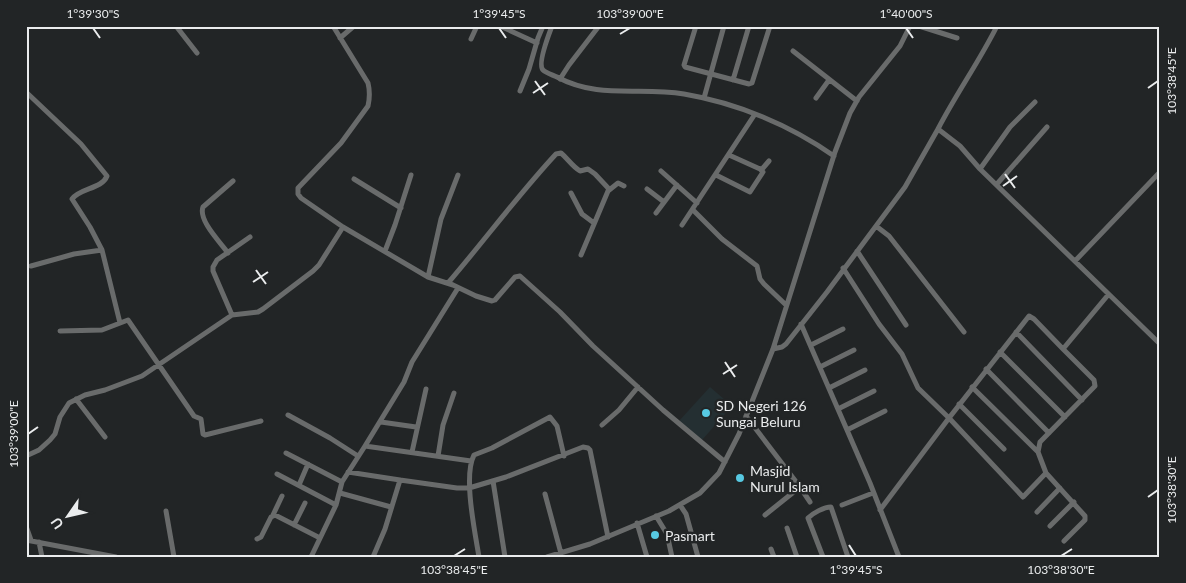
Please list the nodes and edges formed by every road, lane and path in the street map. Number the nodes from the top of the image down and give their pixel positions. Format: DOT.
graph roads {
  1 [pos="176,26"];
  2 [pos="333,26"];
  3 [pos="354,26"];
  4 [pos="477,26"];
  5 [pos="500,26"];
  6 [pos="543,26"];
  7 [pos="552,26"];
  8 [pos="599,26"];
  9 [pos="696,26"];
  10 [pos="724,26"];
  11 [pos="748,26"];
  12 [pos="770,26"];
  13 [pos="910,26"];
  14 [pos="920,26"];
  15 [pos="997,26"];
  16 [pos="340,38"];
  17 [pos="957,38"];
  18 [pos="471,39"];
  19 [pos="537,43"];
  20 [pos="793,51"];
  21 [pos="197,52"];
  22 [pos="710,75"];
  23 [pos="560,79"];
  24 [pos="733,80"];
  25 [pos="829,80"];
  26 [pos="520,91"];
  27 [pos="26,92"];
  28 [pos="704,98"];
  29 [pos="816,98"];
  30 [pos="857,101"];
  31 [pos="1035,102"];
  32 [pos="755,114"];
  33 [pos="1047,127"];
  34 [pos="938,129"];
  35 [pos="835,152"];
  36 [pos="729,155"];
  37 [pos="769,161"];
  38 [pos="760,169"];
  39 [pos="980,169"];
  40 [pos="661,171"];
  41 [pos="1160,172"];
  42 [pos="716,174"];
  43 [pos="411,175"];
  44 [pos="458,175"];
  45 [pos="354,179"];
  46 [pos="233,181"];
  47 [pos="997,184"];
  48 [pos="677,185"];
  49 [pos="624,186"];
  50 [pos="609,189"];
  51 [pos="647,189"];
  52 [pos="572,193"];
  53 [pos="664,202"];
  54 [pos="698,203"];
  55 [pos="400,208"];
  56 [pos="693,210"];
  57 [pos="656,213"];
  58 [pos="594,223"];
  59 [pos="682,225"];
  60 [pos="876,226"];
  61 [pos="343,227"];
  62 [pos="250,237"];
  63 [pos="102,250"];
  64 [pos="385,251"];
  65 [pos="857,251"];
  66 [pos="228,253"];
  67 [pos="581,255"];
  68 [pos="1075,261"];
  69 [pos="31,266"];
  70 [pos="843,268"];
  71 [pos="428,277"];
  72 [pos="448,284"];
  73 [pos="458,288"];
  74 [pos="1108,295"];
  75 [pos="786,305"];
  76 [pos="232,315"];
  77 [pos="120,323"];
  78 [pos="802,324"];
  79 [pos="906,325"];
  80 [pos="843,329"];
  81 [pos="60,331"];
  82 [pos="964,332"];
  83 [pos="1016,332"];
  84 [pos="1160,344"];
  85 [pos="811,346"];
  86 [pos="773,349"];
  87 [pos="1064,349"];
  88 [pos="854,350"];
  89 [pos="1000,352"];
  90 [pos="158,364"];
  91 [pos="820,367"];
  92 [pos="986,369"];
  93 [pos="865,370"];
  94 [pos="638,387"];
  95 [pos="972,387"];
  96 [pos="829,388"];
  97 [pos="426,390"];
  98 [pos="874,391"];
  99 [pos="454,392"];
  100 [pos="76,399"];
  101 [pos="1082,400"];
  102 [pos="959,404"];
  103 [pos="838,409"];
  104 [pos="885,411"];
  105 [pos="288,415"];
  106 [pos="746,416"];
  107 [pos="1065,417"];
  108 [pos="949,418"];
  109 [pos="260,420"];
  110 [pos="381,422"];
  111 [pos="602,425"];
  112 [pos="416,427"];
  113 [pos="847,430"];
  114 [pos="1049,433"];
  115 [pos="105,437"];
  116 [pos="365,446"];
  117 [pos="1004,449"];
  118 [pos="412,452"];
  119 [pos="1038,452"];
  120 [pos="286,453"];
  121 [pos="26,456"];
  122 [pos="358,456"];
  123 [pos="438,456"];
  124 [pos="564,456"];
  125 [pos="471,461"];
  126 [pos="725,462"];
  127 [pos="308,464"];
  128 [pos="348,472"];
  129 [pos="1046,473"];
  130 [pos="277,474"];
  131 [pos="400,480"];
  132 [pos="493,481"];
  133 [pos="342,482"];
  134 [pos="299,486"];
  135 [pos="800,487"];
  136 [pos="470,488"];
  137 [pos="1060,488"];
  138 [pos="873,492"];
  139 [pos="340,493"];
  140 [pos="545,494"];
  141 [pos="282,496"];
  142 [pos="810,502"];
  143 [pos="1074,502"];
  144 [pos="305,503"];
  145 [pos="336,505"];
  146 [pos="680,505"];
  147 [pos="842,505"];
  148 [pos="391,507"];
  149 [pos="880,510"];
  150 [pos="166,511"];
  151 [pos="1037,512"];
  152 [pos="273,515"];
  153 [pos="765,515"];
  154 [pos="656,516"];
  155 [pos="637,523"];
  156 [pos="294,525"];
  157 [pos="26,526"];
  158 [pos="1050,526"];
  159 [pos="787,528"];
  160 [pos="608,537"];
  161 [pos="320,538"];
  162 [pos="257,539"];
  163 [pos="29,540"];
  164 [pos="1064,541"];
  165 [pos="39,542"];
  166 [pos="771,549"];
  167 [pos="561,555"];
  168 [pos="42,557"];
  169 [pos="116,557"];
  170 [pos="174,557"];
  171 [pos="310,557"];
  172 [pos="373,557"];
  173 [pos="479,557"];
  174 [pos="505,557"];
  175 [pos="546,557"];
  176 [pos="647,557"];
  177 [pos="672,557"];
  178 [pos="698,557"];
  179 [pos="774,557"];
  180 [pos="798,557"];
  181 [pos="822,557"];
  182 [pos="848,557"];
  183 [pos="899,557"];
  1 -- 21 [label="street"];
  2 -- 16 [label="street"];
  3 -- 16 [label="street"];
  4 -- 18 [label="street"];
  5 -- 19 [label="street"];
  6 -- 19 [label="street"];
  7 -- 23 [label="street"];
  8 -- 23 [label="street"];
  9 -- 22 [label="street"];
  10 -- 22 [label="street"];
  11 -- 24 [label="street"];
  12 -- 24 [label="street"];
  13 -- 30 [label="street"];
  14 -- 17 [label="street"];
  15 -- 34 [label="street"];
  16 -- 61 [label="street"];
  19 -- 26 [label="street"];
  20 -- 25 [label="street"];
  22 -- 24 [label="street"];
  22 -- 28 [label="street"];
  23 -- 28 [label="street"];
  25 -- 29 [label="street"];
  25 -- 30 [label="street"];
  27 -- 63 [label="street"];
  28 -- 32 [label="street"];
  30 -- 35 [label="street"];
  31 -- 39 [label="street"];
  32 -- 35 [label="street"];
  32 -- 36 [label="street"];
  33 -- 47 [label="street"];
  34 -- 39 [label="street"];
  34 -- 60 [label="street"];
  35 -- 75 [label="street"];
  36 -- 38 [label="street"];
  36 -- 42 [label="street"];
  37 -- 38 [label="street"];
  38 -- 42 [label="street"];
  39 -- 47 [label="street"];
  40 -- 48 [label="street"];
  41 -- 68 [label="street"];
  42 -- 54 [label="street"];
  43 -- 55 [label="street"];
  44 -- 71 [label="street"];
  45 -- 55 [label="street"];
  46 -- 66 [label="street"];
  47 -- 68 [label="street"];
  48 -- 53 [label="street"];
  48 -- 54 [label="street"];
  49 -- 50 [label="street"];
  50 -- 58 [label="street"];
  50 -- 72 [label="street"];
  51 -- 53 [label="street"];
  52 -- 58 [label="street"];
  53 -- 57 [label="street"];
  54 -- 56 [label="street"];
  55 -- 64 [label="street"];
  56 -- 59 [label="street"];
  56 -- 75 [label="street"];
  58 -- 67 [label="street"];
  60 -- 65 [label="street"];
  60 -- 82 [label="street"];
  61 -- 64 [label="street"];
  61 -- 76 [label="street"];
  62 -- 66 [label="street"];
  63 -- 69 [label="street"];
  63 -- 77 [label="street"];
  64 -- 71 [label="street"];
  65 -- 70 [label="street"];
  65 -- 79 [label="street"];
  66 -- 76 [label="street"];
  68 -- 74 [label="street"];
  70 -- 78 [label="street"];
  70 -- 108 [label="street"];
  71 -- 72 [label="street"];
  72 -- 73 [label="street"];
  73 -- 94 [label="street"];
  73 -- 110 [label="street"];
  74 -- 84 [label="street"];
  74 -- 87 [label="street"];
  75 -- 86 [label="street"];
  76 -- 90 [label="street"];
  77 -- 81 [label="street"];
  77 -- 90 [label="street"];
  78 -- 85 [label="street"];
  78 -- 86 [label="street"];
  80 -- 85 [label="street"];
  83 -- 87 [label="street"];
  83 -- 89 [label="street"];
  83 -- 101 [label="street"];
  85 -- 91 [label="street"];
  86 -- 106 [label="street"];
  87 -- 101 [label="street"];
  88 -- 91 [label="street"];
  89 -- 92 [label="street"];
  89 -- 107 [label="street"];
  90 -- 100 [label="street"];
  90 -- 109 [label="street"];
  91 -- 96 [label="street"];
  92 -- 95 [label="street"];
  92 -- 114 [label="street"];
  93 -- 96 [label="street"];
  94 -- 111 [label="street"];
  94 -- 126 [label="street"];
  95 -- 102 [label="street"];
  95 -- 119 [label="street"];
  96 -- 103 [label="street"];
  97 -- 112 [label="street"];
  98 -- 103 [label="street"];
  99 -- 123 [label="street"];
  100 -- 115 [label="street"];
  100 -- 121 [label="street"];
  101 -- 107 [label="street"];
  102 -- 108 [label="street"];
  102 -- 117 [label="street"];
  103 -- 113 [label="street"];
  104 -- 113 [label="street"];
  105 -- 122 [label="street"];
  106 -- 126 [label="street"];
  106 -- 135 [label="street"];
  107 -- 114 [label="street"];
  108 -- 129 [label="street"];
  108 -- 149 [label="street"];
  110 -- 112 [label="street"];
  110 -- 116 [label="street"];
  112 -- 118 [label="street"];
  113 -- 138 [label="street"];
  114 -- 119 [label="street"];
  116 -- 118 [label="street"];
  116 -- 122 [label="street"];
  118 -- 123 [label="street"];
  119 -- 129 [label="street"];
  120 -- 127 [label="street"];
  122 -- 128 [label="street"];
  123 -- 125 [label="street"];
  124 -- 125 [label="street"];
  124 -- 132 [label="street"];
  124 -- 160 [label="street"];
  125 -- 136 [label="street"];
  126 -- 146 [label="street"];
  127 -- 133 [label="street"];
  127 -- 134 [label="street"];
  128 -- 131 [label="street"];
  128 -- 133 [label="street"];
  129 -- 137 [label="street"];
  130 -- 134 [label="street"];
  131 -- 136 [label="street"];
  131 -- 148 [label="street"];
  132 -- 136 [label="street"];
  132 -- 174 [label="street"];
  133 -- 139 [label="street"];
  134 -- 145 [label="street"];
  135 -- 142 [label="street"];
  135 -- 153 [label="street"];
  136 -- 173 [label="street"];
  137 -- 143 [label="street"];
  137 -- 151 [label="street"];
  138 -- 147 [label="street"];
  138 -- 149 [label="street"];
  139 -- 145 [label="street"];
  139 -- 148 [label="street"];
  140 -- 167 [label="street"];
  141 -- 152 [label="street"];
  143 -- 158 [label="street"];
  143 -- 164 [label="street"];
  144 -- 156 [label="street"];
  145 -- 161 [label="street"];
  146 -- 154 [label="street"];
  146 -- 178 [label="street"];
  148 -- 172 [label="street"];
  149 -- 183 [label="street"];
  150 -- 170 [label="street"];
  152 -- 156 [label="street"];
  152 -- 162 [label="street"];
  154 -- 155 [label="street"];
  154 -- 177 [label="street"];
  155 -- 160 [label="street"];
  155 -- 176 [label="street"];
  156 -- 161 [label="street"];
  157 -- 163 [label="street"];
  159 -- 180 [label="street"];
  160 -- 167 [label="street"];
  161 -- 171 [label="street"];
  163 -- 165 [label="street"];
  165 -- 168 [label="street"];
  165 -- 169 [label="street"];
  166 -- 179 [label="street"];
  167 -- 175 [label="street"];
  181 -- 182 [label="street"];
}
